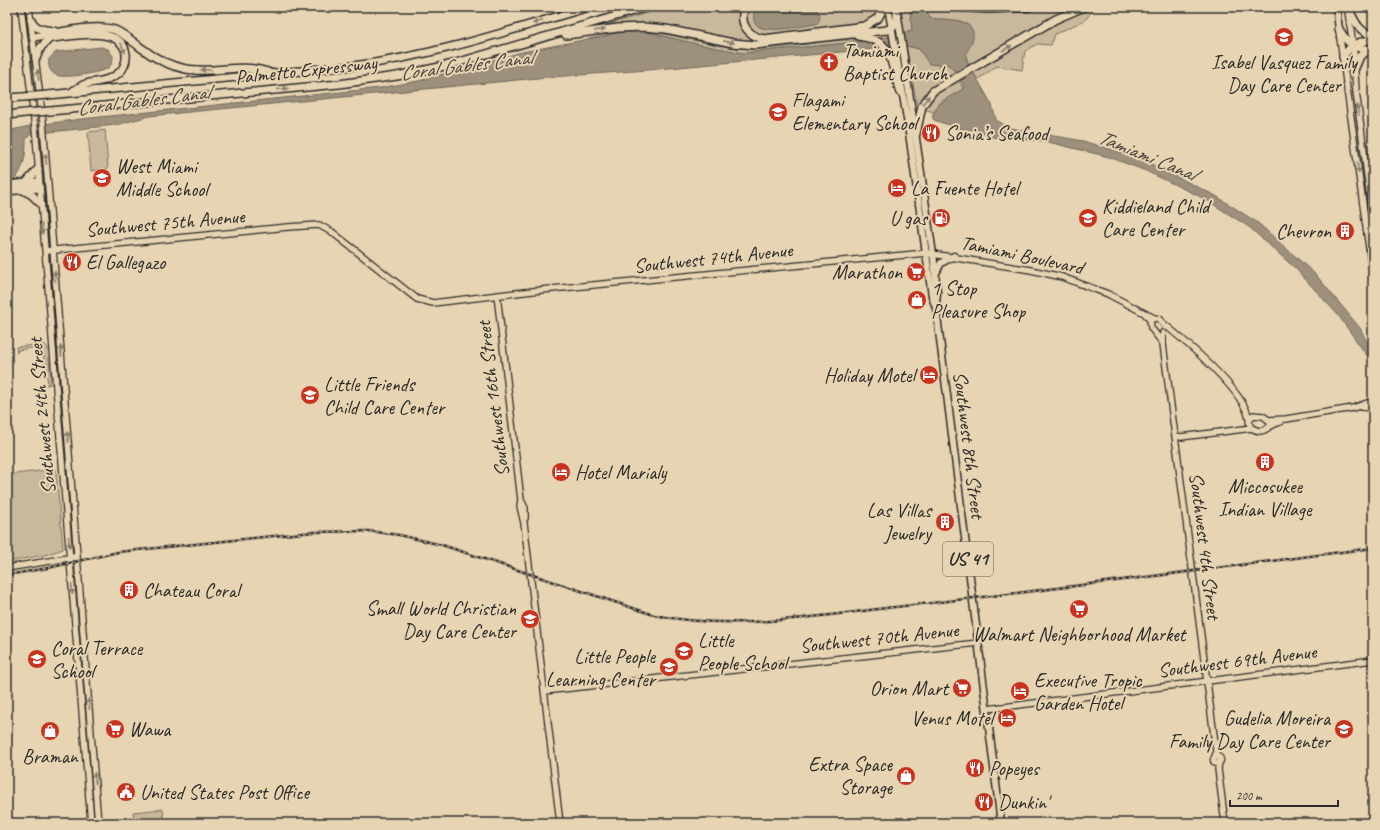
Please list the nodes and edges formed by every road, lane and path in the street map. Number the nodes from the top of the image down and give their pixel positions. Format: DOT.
graph roads {
  1 [pos="21,7"];
  2 [pos="30,7"];
  3 [pos="589,7"];
  4 [pos="648,7"];
  5 [pos="745,7"];
  6 [pos="884,7"];
  7 [pos="888,7"];
  8 [pos="896,7"];
  9 [pos="953,7"];
  10 [pos="1029,7"];
  11 [pos="1084,7"];
  12 [pos="1336,7"];
  13 [pos="1348,7"];
  14 [pos="898,17"];
  15 [pos="31,20"];
  16 [pos="1339,29"];
  17 [pos="892,31"];
  18 [pos="58,32"];
  19 [pos="846,35"];
  20 [pos="1373,35"];
  21 [pos="33,39"];
  22 [pos="49,39"];
  23 [pos="25,40"];
  24 [pos="534,40"];
  25 [pos="1373,40"];
  26 [pos="1353,46"];
  27 [pos="1372,49"];
  28 [pos="1343,57"];
  29 [pos="36,58"];
  30 [pos="1355,68"];
  31 [pos="272,74"];
  32 [pos="1345,74"];
  33 [pos="895,76"];
  34 [pos="1355,84"];
  35 [pos="69,92"];
  36 [pos="7,98"];
  37 [pos="911,101"];
  38 [pos="7,116"];
  39 [pos="907,119"];
  40 [pos="1353,129"];
  41 [pos="916,134"];
  42 [pos="1362,135"];
  43 [pos="913,164"];
  44 [pos="38,169"];
  45 [pos="921,171"];
  46 [pos="48,184"];
  47 [pos="7,185"];
  48 [pos="39,185"];
  49 [pos="24,187"];
  50 [pos="7,191"];
  51 [pos="40,203"];
  52 [pos="1373,219"];
  53 [pos="54,250"];
  54 [pos="44,251"];
  55 [pos="929,253"];
  56 [pos="954,256"];
  57 [pos="935,274"];
  58 [pos="1373,277"];
  59 [pos="496,295"];
  60 [pos="936,308"];
  61 [pos="1152,320"];
  62 [pos="1164,324"];
  63 [pos="1161,333"];
  64 [pos="1174,333"];
  65 [pos="1373,402"];
  66 [pos="1243,403"];
  67 [pos="1361,407"];
  68 [pos="1373,408"];
  69 [pos="1258,415"];
  70 [pos="1286,419"];
  71 [pos="1249,420"];
  72 [pos="1269,420"];
  73 [pos="1270,426"];
  74 [pos="1252,428"];
  75 [pos="1238,429"];
  76 [pos="1175,436"];
  77 [pos="75,520"];
  78 [pos="68,521"];
  79 [pos="78,556"];
  80 [pos="70,557"];
  81 [pos="7,568"];
  82 [pos="978,643"];
  83 [pos="1373,660"];
  84 [pos="1207,681"];
  85 [pos="544,691"];
  86 [pos="987,709"];
  87 [pos="91,823"];
  88 [pos="98,823"];
  89 [pos="560,823"];
  90 [pos="1001,823"];
  91 [pos="1225,823"];
  1 -- 23 [label="street, Southwest 24th Street"];
  2 -- 15 [label="street, Southwest 24th Street"];
  3 -- 31 [label="highway, Palmetto Expressway, one-way"];
  4 -- 24 [label="highway, Palmetto Expressway"];
  5 -- 6 [label="highway"];
  7 -- 17 [label="main road, Southwest 8th Street / US 41"];
  8 -- 14 [label="highway, Southwest 8th Street / US 41"];
  9 -- 10 [label="highway"];
  41 -- 11 [label="highway, one-way"];
  12 -- 16 [label="main road"];
  13 -- 20 [label="highway"];
  13 -- 26 [label="street"];
  14 -- 17 [label="highway"];
  14 -- 37 [label="main road, Southwest 8th Street / US 41"];
  15 -- 18 [label="highway"];
  15 -- 21 [label="street, Southwest 24th Street"];
  16 -- 26 [label="highway"];
  16 -- 28 [label="street"];
  17 -- 19 [label="highway"];
  17 -- 39 [label="main road, Southwest 8th Street / US 41"];
  18 -- 21 [label="highway"];
  31 -- 18 [label="highway, one-way"];
  24 -- 19 [label="highway, one-way"];
  19 -- 33 [label="highway"];
  21 -- 22 [label="highway"];
  21 -- 23 [label="street"];
  21 -- 29 [label="street, Southwest 24th Street"];
  22 -- 29 [label="highway"];
  22 -- 35 [label="highway, one-way"];
  23 -- 44 [label="street, Southwest 24th Street"];
  38 -- 24 [label="highway, Palmetto Expressway, one-way, bridge"];
  25 -- 26 [label="highway"];
  26 -- 27 [label="highway"];
  26 -- 28 [label="highway"];
  26 -- 30 [label="street"];
  27 -- 30 [label="highway"];
  28 -- 32 [label="street"];
  46 -- 29 [label="street, Southwest 24th Street, one-way"];
  30 -- 34 [label="street"];
  31 -- 35 [label="highway, Palmetto Expressway"];
  32 -- 34 [label="street"];
  32 -- 40 [label="street"];
  33 -- 39 [label="main road"];
  42 -- 34 [label="street, one-way"];
  35 -- 36 [label="highway, Palmetto Expressway, bridge"];
  37 -- 39 [label="main road"];
  37 -- 41 [label="main road, Southwest 8th Street / US 41"];
  39 -- 43 [label="main road, Southwest 8th Street / US 41"];
  40 -- 42 [label="street"];
  40 -- 58 [label="street, one-way"];
  41 -- 45 [label="main road, Southwest 8th Street / US 41"];
  42 -- 52 [label="street"];
  43 -- 45 [label="main road"];
  43 -- 55 [label="main road, Southwest 8th Street / US 41"];
  44 -- 48 [label="street, Southwest 24th Street"];
  44 -- 49 [label="highway"];
  45 -- 55 [label="main road, Southwest 8th Street / US 41"];
  46 -- 48 [label="street"];
  46 -- 53 [label="street, Southwest 24th Street"];
  47 -- 49 [label="highway"];
  48 -- 49 [label="highway"];
  48 -- 51 [label="street, Southwest 24th Street"];
  49 -- 50 [label="highway"];
  49 -- 51 [label="highway"];
  51 -- 54 [label="street, Southwest 24th Street, one-way"];
  53 -- 54 [label="street, Southwest 75th Avenue"];
  53 -- 59 [label="street, Southwest 75th Avenue"];
  77 -- 53 [label="street, Southwest 24th Street, one-way"];
  54 -- 78 [label="street, Southwest 24th Street"];
  55 -- 56 [label="street, Tamiami Boulevard"];
  55 -- 57 [label="main road, Southwest 8th Street / US 41"];
  55 -- 59 [label="street, Southwest 74th Avenue"];
  55 -- 60 [label="main road, Southwest 8th Street / US 41"];
  56 -- 57 [label="main road"];
  56 -- 61 [label="street, Tamiami Boulevard"];
  57 -- 60 [label="main road, Southwest 8th Street / US 41"];
  59 -- 85 [label="street, Southwest 16th Street"];
  60 -- 82 [label="main road, Southwest 8th Street / US 41"];
  61 -- 62 [label="street"];
  61 -- 63 [label="street, Tamiami Boulevard"];
  62 -- 63 [label="street"];
  62 -- 64 [label="street"];
  63 -- 64 [label="street"];
  63 -- 76 [label="street, Southwest 4th Street"];
  64 -- 66 [label="street"];
  65 -- 67 [label="street"];
  66 -- 69 [label="street"];
  66 -- 71 [label="street"];
  67 -- 68 [label="street"];
  67 -- 70 [label="street"];
  69 -- 71 [label="street"];
  69 -- 72 [label="street"];
  70 -- 72 [label="street"];
  70 -- 73 [label="street"];
  71 -- 74 [label="street"];
  71 -- 75 [label="street"];
  72 -- 73 [label="street"];
  73 -- 74 [label="street"];
  74 -- 75 [label="street"];
  75 -- 76 [label="street"];
  76 -- 84 [label="street, Southwest 4th Street"];
  77 -- 78 [label="street"];
  77 -- 79 [label="street, Southwest 24th Street"];
  78 -- 80 [label="street, Southwest 24th Street, one-way"];
  79 -- 80 [label="street"];
  88 -- 79 [label="street, Southwest 24th Street, one-way"];
  80 -- 81 [label="street"];
  80 -- 87 [label="street, Southwest 24th Street, one-way"];
  82 -- 85 [label="street, Southwest 70th Avenue"];
  82 -- 86 [label="main road, Southwest 8th Street / US 41"];
  83 -- 84 [label="street, Southwest 69th Avenue"];
  84 -- 86 [label="street, Southwest 69th Avenue"];
  84 -- 91 [label="street, Southwest 4th Street"];
  85 -- 89 [label="street, Southwest 16th Street"];
  86 -- 90 [label="main road, Southwest 8th Street / US 41"];
}
